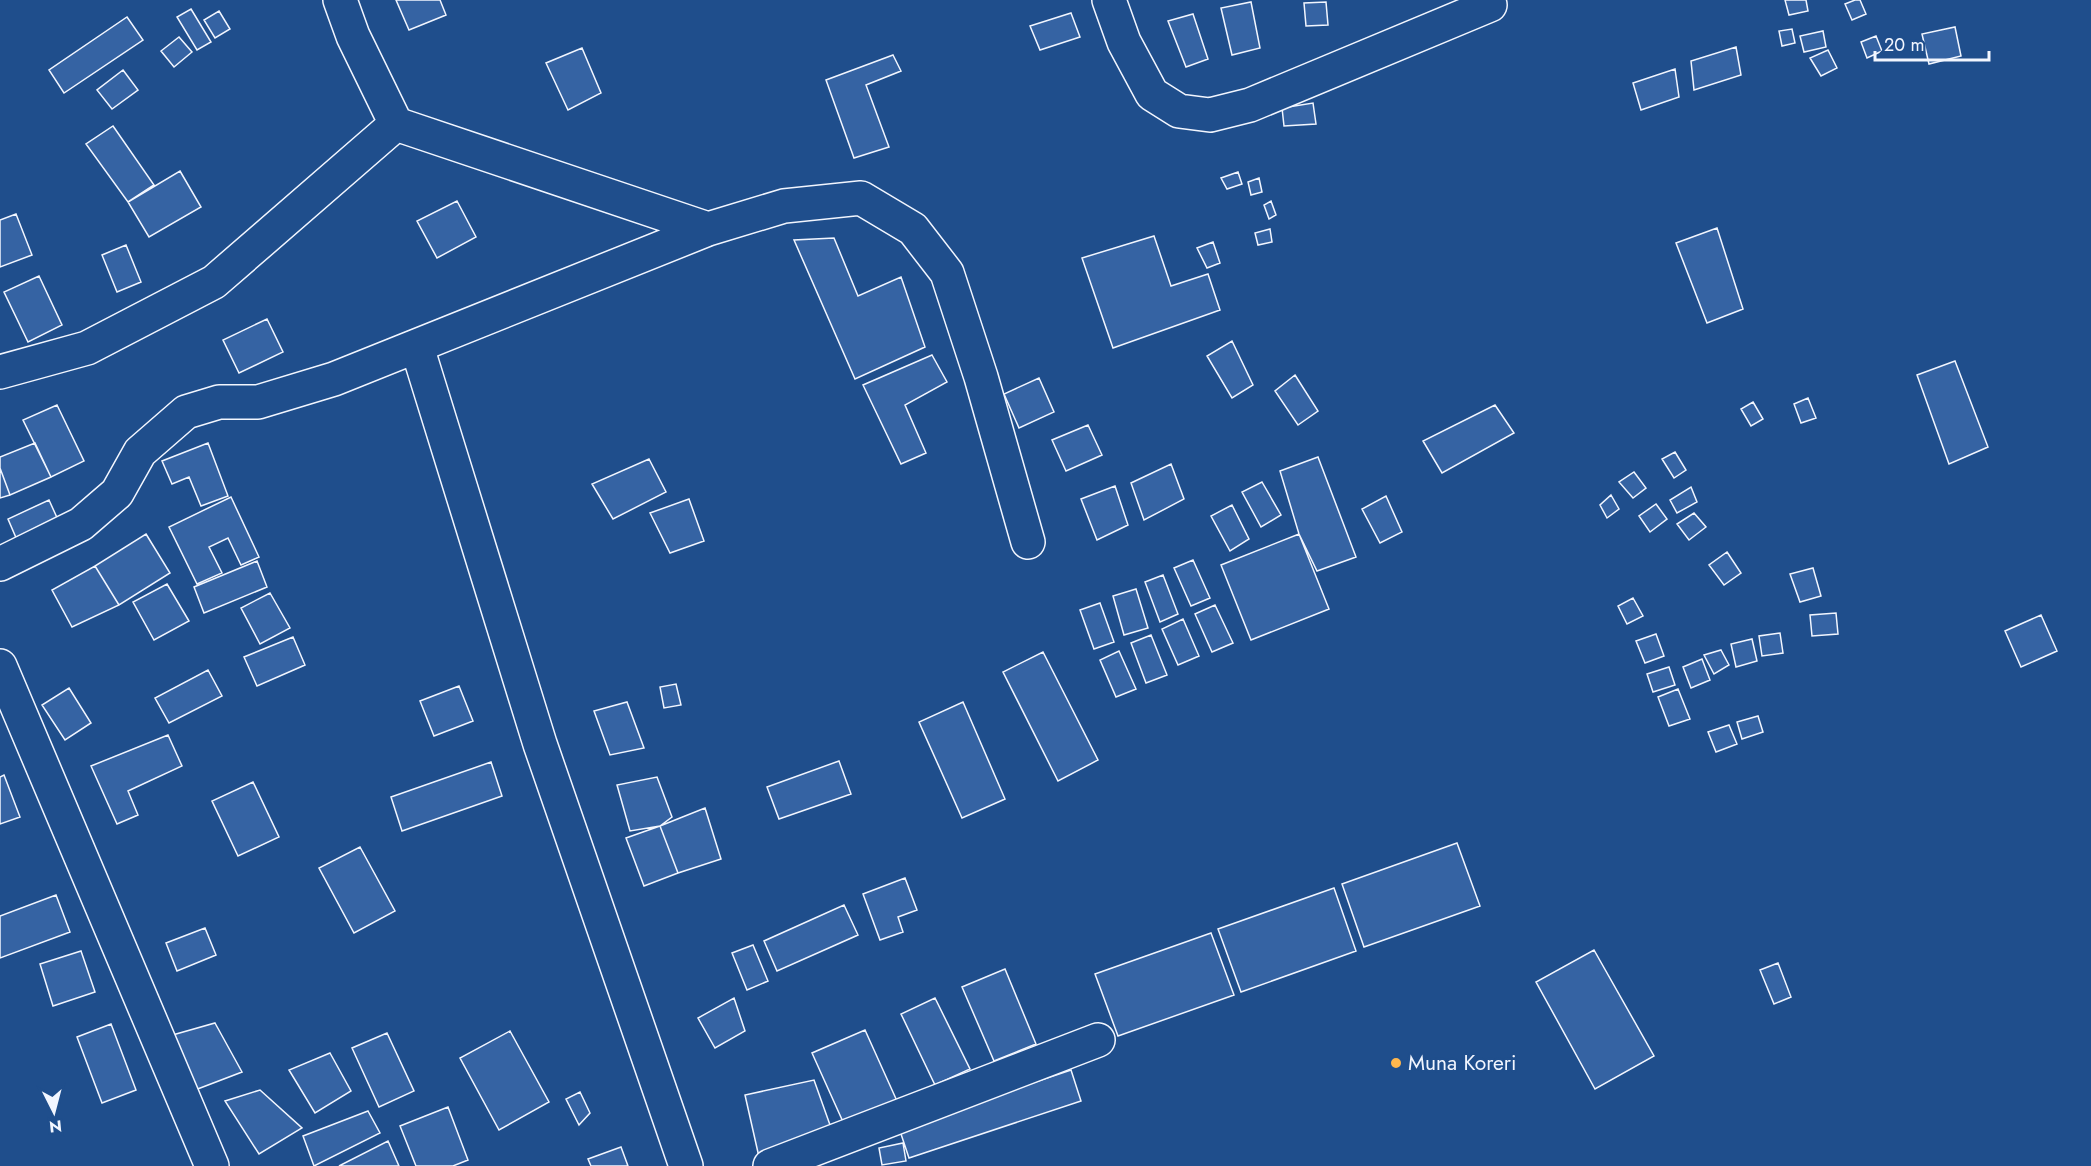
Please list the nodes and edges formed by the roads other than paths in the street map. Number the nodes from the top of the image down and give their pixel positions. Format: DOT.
graph roads {
  1 [pos="340,0"];
  2 [pos="1109,0"];
  3 [pos="1490,5"];
  4 [pos="396,124"];
  5 [pos="708,229"];
  6 [pos="417,347"];
  7 [pos="0,372"];
  8 [pos="1028,542"];
  9 [pos="0,564"];
  10 [pos="0,666"];
  11 [pos="1098,1040"];
  12 [pos="212,1166"];
  13 [pos="686,1166"];
  14 [pos="770,1166"];
  1 -- 4 [label="street"];
  2 -- 3 [label="street"];
  4 -- 5 [label="street"];
  4 -- 7 [label="street"];
  5 -- 6 [label="street"];
  5 -- 8 [label="street"];
  6 -- 9 [label="street"];
  6 -- 13 [label="street"];
  10 -- 12 [label="street"];
  11 -- 14 [label="street"];
}
